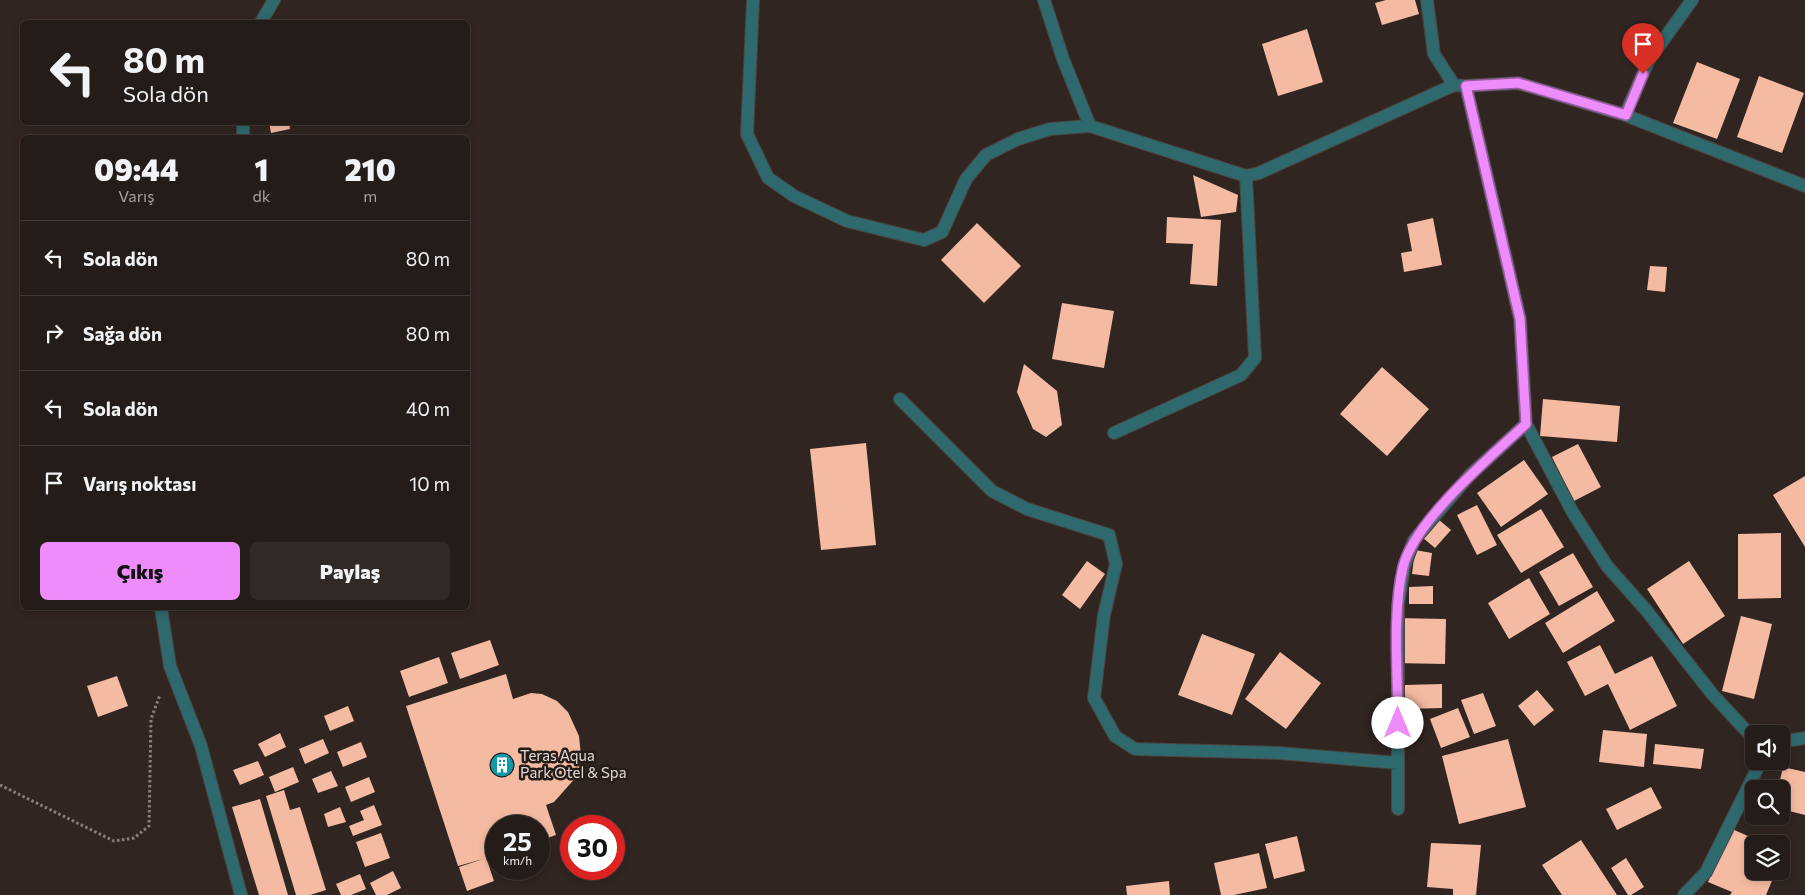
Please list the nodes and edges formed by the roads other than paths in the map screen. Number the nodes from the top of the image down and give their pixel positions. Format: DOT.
graph roads {
  1 [pos="274,0"];
  2 [pos="753,0"];
  3 [pos="1044,0"];
  4 [pos="1427,0"];
  5 [pos="1692,0"];
  6 [pos="262,20"];
  7 [pos="1460,86"];
  8 [pos="1626,115"];
  9 [pos="1090,126"];
  10 [pos="1246,176"];
  11 [pos="1805,186"];
  12 [pos="900,399"];
  13 [pos="1526,424"];
  14 [pos="1114,433"];
  15 [pos="161,610"];
  16 [pos="1745,730"];
  17 [pos="1805,738"];
  18 [pos="1790,741"];
  19 [pos="1398,763"];
  20 [pos="1757,770"];
  21 [pos="1398,809"];
  22 [pos="241,895"];
  23 [pos="1684,895"];
  1 -- 6 [label="street"];
  2 -- 9 [label="street"];
  3 -- 9 [label="street"];
  4 -- 7 [label="street"];
  5 -- 8 [label="street"];
  7 -- 8 [label="street"];
  7 -- 10 [label="street"];
  7 -- 13 [label="street"];
  8 -- 11 [label="street"];
  9 -- 10 [label="street"];
  10 -- 14 [label="street"];
  12 -- 19 [label="street"];
  13 -- 16 [label="street"];
  13 -- 19 [label="street"];
  15 -- 22 [label="street"];
  17 -- 18 [label="street"];
  19 -- 21 [label="street"];
  20 -- 23 [label="street"];
}
